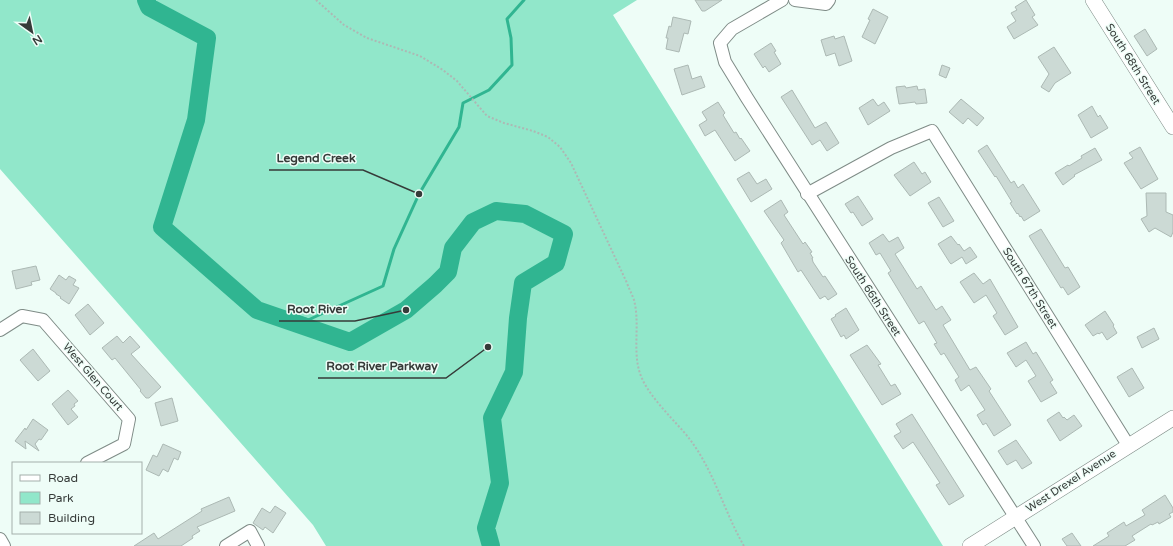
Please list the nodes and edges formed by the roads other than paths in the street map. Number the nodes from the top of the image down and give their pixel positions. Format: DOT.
graph roads {
  1 [pos="782,0"];
  2 [pos="795,0"];
  3 [pos="829,0"];
  4 [pos="1093,0"];
  5 [pos="1173,127"];
  6 [pos="807,194"];
  7 [pos="0,330"];
  8 [pos="1173,418"];
  9 [pos="1128,445"];
  10 [pos="89,462"];
  11 [pos="1015,517"];
  12 [pos="0,539"];
  13 [pos="4,546"];
  14 [pos="226,546"];
  15 [pos="258,546"];
  16 [pos="970,546"];
  17 [pos="1034,546"];
  1 -- 6 [label="street, South 66th Street"];
  2 -- 3 [label="street"];
  4 -- 5 [label="street, South 68th Street"];
  6 -- 9 [label="street, South 67th Street"];
  6 -- 11 [label="street, South 66th Street"];
  7 -- 10 [label="street, West Glen Court"];
  8 -- 9 [label="street, West Drexel Avenue"];
  9 -- 11 [label="street, West Drexel Avenue"];
  11 -- 16 [label="street, West Drexel Avenue"];
  11 -- 17 [label="street, South 66th Street"];
  12 -- 13 [label="street"];
  14 -- 15 [label="street"];
}
